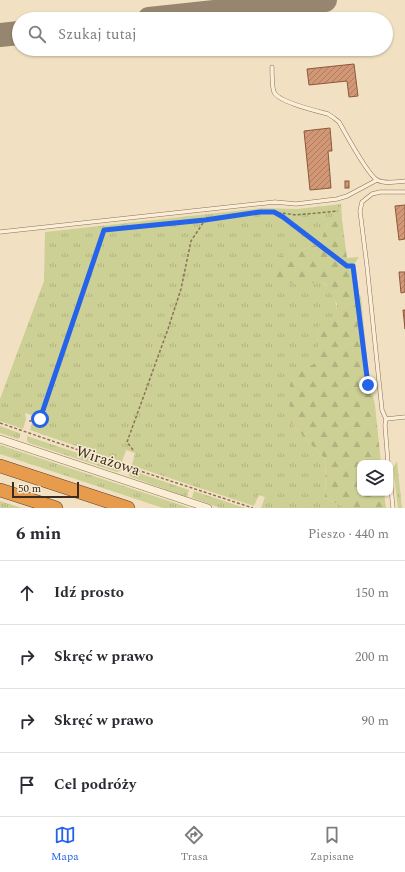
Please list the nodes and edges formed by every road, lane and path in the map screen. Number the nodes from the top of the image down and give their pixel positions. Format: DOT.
graph roads {
  1 [pos="272,67"];
  2 [pos="377,180"];
  3 [pos="405,181"];
  4 [pos="405,192"];
  5 [pos="338,211"];
  6 [pos="274,212"];
  7 [pos="205,220"];
  8 [pos="0,232"];
  9 [pos="380,395"];
  10 [pos="405,417"];
  11 [pos="386,419"];
  12 [pos="30,421"];
  13 [pos="0,423"];
  14 [pos="0,439"];
  15 [pos="133,450"];
  16 [pos="388,460"];
  17 [pos="0,466"];
  18 [pos="0,490"];
  19 [pos="392,496"];
  20 [pos="56,508"];
  21 [pos="128,508"];
  22 [pos="208,508"];
  23 [pos="253,508"];
  24 [pos="393,508"];
  1 -- 2 [label="lane"];
  2 -- 3 [label="lane"];
  2 -- 8 [label="lane"];
  4 -- 9 [label="lane"];
  5 -- 6 [label="path"];
  6 -- 7 [label="path"];
  6 -- 9 [label="path"];
  7 -- 12 [label="path"];
  7 -- 15 [label="path"];
  9 -- 11 [label="lane"];
  10 -- 11 [label="lane"];
  11 -- 16 [label="lane"];
  13 -- 23 [label="path"];
  14 -- 22 [label="street, Wirażowa"];
  17 -- 21 [label="highway"];
  18 -- 20 [label="highway"];
  19 -- 24 [label="lane"];
}
